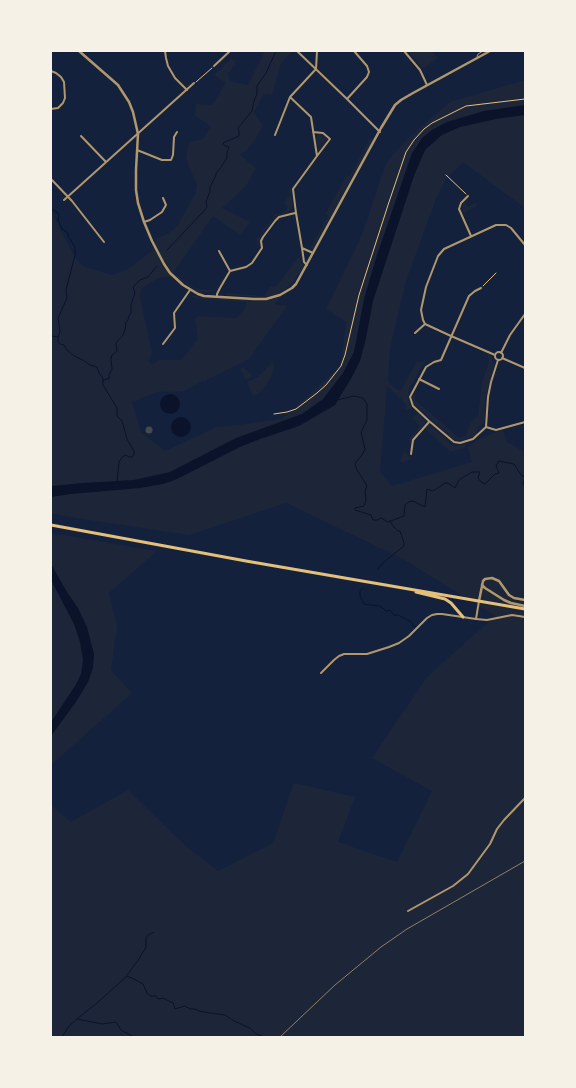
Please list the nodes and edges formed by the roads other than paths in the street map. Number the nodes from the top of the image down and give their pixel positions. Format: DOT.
graph roads {
  1 [pos="79,51"];
  2 [pos="166,51"];
  3 [pos="230,51"];
  4 [pos="297,51"];
  5 [pos="317,51"];
  6 [pos="354,51"];
  7 [pos="404,51"];
  8 [pos="483,51"];
  9 [pos="490,51"];
  10 [pos="477,59"];
  11 [pos="214,66"];
  12 [pos="316,69"];
  13 [pos="51,71"];
  14 [pos="194,83"];
  15 [pos="427,85"];
  16 [pos="187,90"];
  17 [pos="290,97"];
  18 [pos="347,99"];
  19 [pos="51,109"];
  20 [pos="177,132"];
  21 [pos="314,132"];
  22 [pos="380,132"];
  23 [pos="138,134"];
  24 [pos="275,135"];
  25 [pos="81,136"];
  26 [pos="137,150"];
  27 [pos="317,156"];
  28 [pos="106,162"];
  29 [pos="51,179"];
  30 [pos="68,196"];
  31 [pos="468,196"];
  32 [pos="163,198"];
  33 [pos="64,200"];
  34 [pos="296,213"];
  35 [pos="144,222"];
  36 [pos="471,236"];
  37 [pos="104,242"];
  38 [pos="525,245"];
  39 [pos="302,248"];
  40 [pos="219,251"];
  41 [pos="313,253"];
  42 [pos="307,265"];
  43 [pos="230,271"];
  44 [pos="481,288"];
  45 [pos="190,290"];
  46 [pos="217,297"];
  47 [pos="525,314"];
  48 [pos="425,324"];
  49 [pos="415,333"];
  50 [pos="452,336"];
  51 [pos="163,344"];
  52 [pos="501,353"];
  53 [pos="495,355"];
  54 [pos="502,358"];
  55 [pos="498,360"];
  56 [pos="525,368"];
  57 [pos="420,379"];
  58 [pos="439,389"];
  59 [pos="429,421"];
  60 [pos="525,422"];
  61 [pos="486,427"];
  62 [pos="411,454"];
  63 [pos="51,525"];
  64 [pos="482,585"];
  65 [pos="406,589"];
  66 [pos="525,600"];
  67 [pos="479,601"];
  68 [pos="525,608"];
  69 [pos="463,617"];
  70 [pos="525,617"];
  71 [pos="476,619"];
  72 [pos="321,673"];
  73 [pos="525,798"];
  74 [pos="408,911"];
  1 -- 23 [label="street"];
  2 -- 16 [label="street"];
  3 -- 11 [label="street"];
  4 -- 12 [label="street"];
  5 -- 12 [label="street"];
  6 -- 18 [label="street"];
  7 -- 15 [label="street"];
  8 -- 10 [label="lane"];
  9 -- 10 [label="street"];
  10 -- 15 [label="street"];
  12 -- 17 [label="street"];
  12 -- 18 [label="street"];
  13 -- 19 [label="street"];
  14 -- 16 [label="street"];
  15 -- 22 [label="street"];
  16 -- 23 [label="street"];
  17 -- 21 [label="street"];
  17 -- 24 [label="street"];
  18 -- 22 [label="street"];
  20 -- 26 [label="street"];
  21 -- 27 [label="street"];
  21 -- 27 [label="street"];
  22 -- 41 [label="street"];
  23 -- 26 [label="street"];
  23 -- 28 [label="street"];
  25 -- 28 [label="street"];
  26 -- 35 [label="street"];
  27 -- 34 [label="street"];
  28 -- 30 [label="street"];
  29 -- 30 [label="street"];
  30 -- 33 [label="street"];
  30 -- 37 [label="street"];
  31 -- 36 [label="street"];
  32 -- 35 [label="street"];
  34 -- 39 [label="street"];
  34 -- 43 [label="street"];
  35 -- 45 [label="street"];
  36 -- 38 [label="street"];
  36 -- 48 [label="street"];
  39 -- 41 [label="street"];
  39 -- 42 [label="street"];
  40 -- 43 [label="street"];
  41 -- 42 [label="street"];
  42 -- 46 [label="street"];
  43 -- 46 [label="street"];
  44 -- 50 [label="street"];
  45 -- 46 [label="street"];
  45 -- 51 [label="street"];
  47 -- 52 [label="street"];
  48 -- 49 [label="street"];
  48 -- 50 [label="street"];
  50 -- 53 [label="street"];
  50 -- 57 [label="street"];
  52 -- 53 [label="street"];
  52 -- 54 [label="street"];
  53 -- 55 [label="street"];
  54 -- 55 [label="street"];
  54 -- 56 [label="street"];
  55 -- 61 [label="street"];
  57 -- 58 [label="street"];
  57 -- 59 [label="street"];
  59 -- 61 [label="street"];
  59 -- 62 [label="street"];
  60 -- 61 [label="street"];
  63 -- 65 [label="main road"];
  64 -- 66 [label="street"];
  64 -- 67 [label="street"];
  64 -- 68 [label="street"];
  65 -- 67 [label="main road"];
  65 -- 69 [label="main road"];
  67 -- 68 [label="main road"];
  67 -- 71 [label="street"];
  69 -- 71 [label="street"];
  69 -- 72 [label="street"];
  70 -- 71 [label="street"];
  73 -- 74 [label="street"];
}
